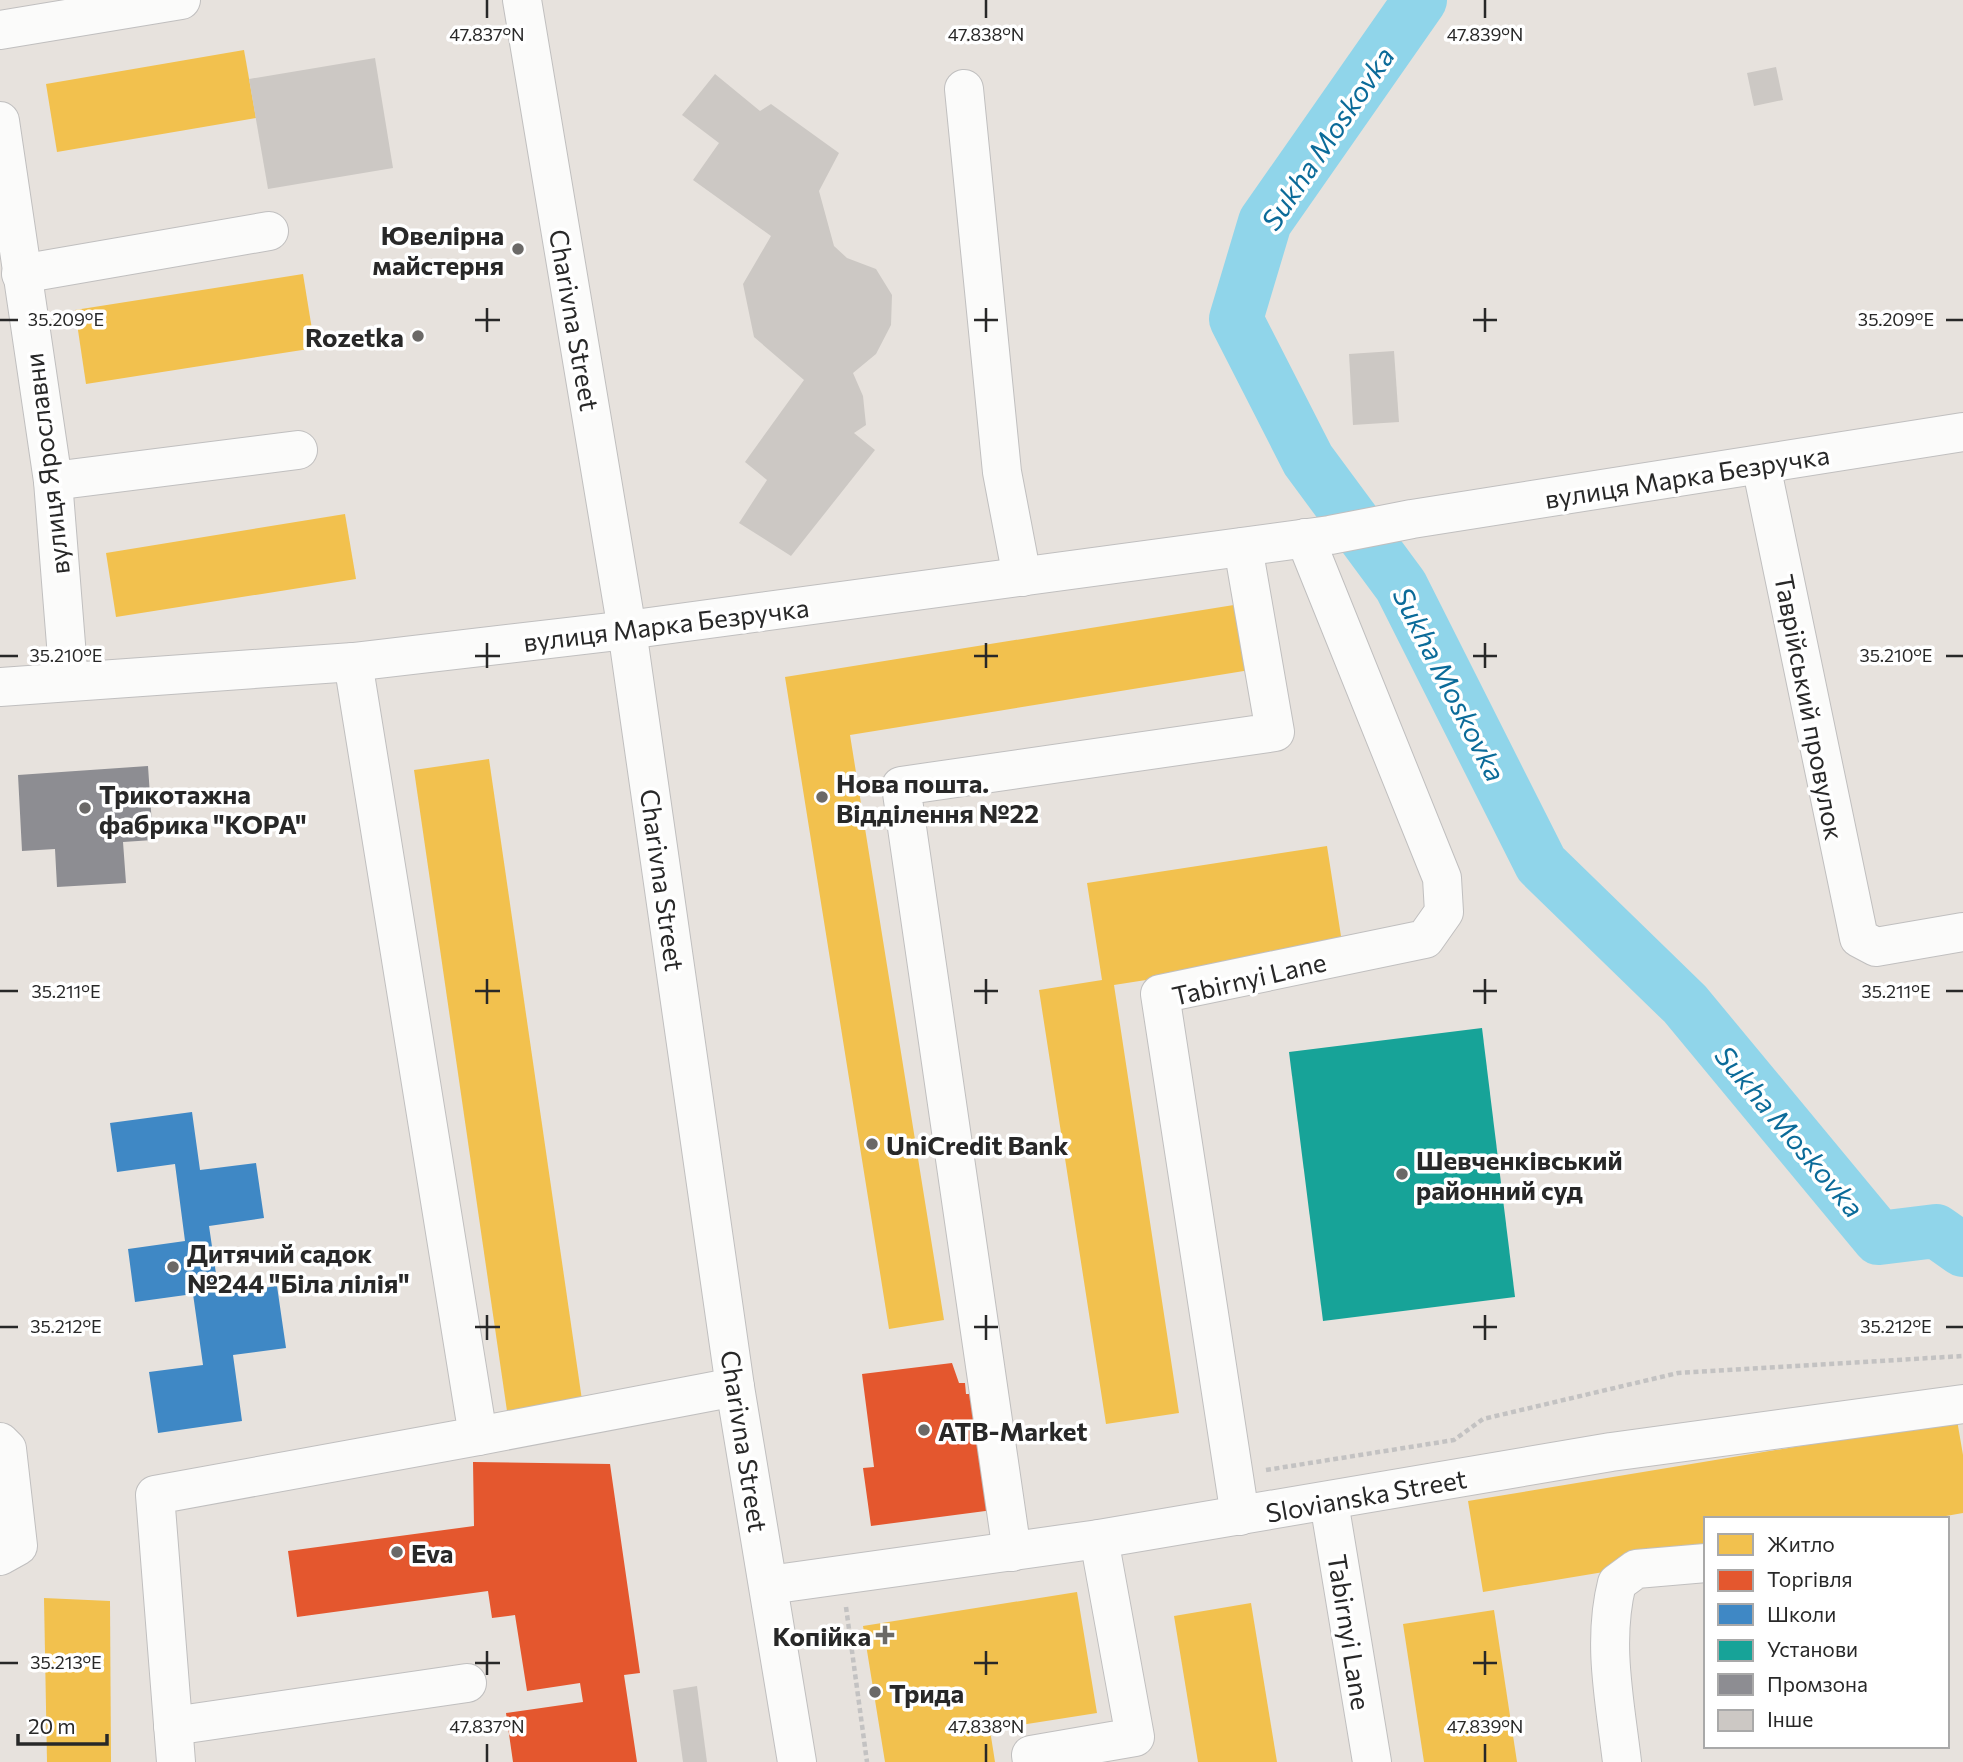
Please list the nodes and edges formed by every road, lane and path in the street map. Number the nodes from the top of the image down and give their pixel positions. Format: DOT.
graph roads {
  1 [pos="181,0"];
  2 [pos="528,1"];
  3 [pos="0,30"];
  4 [pos="964,89"];
  5 [pos="0,121"];
  6 [pos="269,231"];
  7 [pos="21,274"];
  8 [pos="1963,432"];
  9 [pos="298,450"];
  10 [pos="1761,465"];
  11 [pos="53,481"];
  12 [pos="1317,537"];
  13 [pos="1243,547"];
  14 [pos="1022,577"];
  15 [pos="627,630"];
  16 [pos="353,662"];
  17 [pos="69,682"];
  18 [pos="0,687"];
  19 [pos="1963,932"];
  20 [pos="1963,1356"];
  21 [pos="735,1387"];
  22 [pos="1963,1404"];
  23 [pos="478,1436"];
  24 [pos="0,1442"];
  25 [pos="1234,1475"];
  26 [pos="1329,1502"];
  27 [pos="1240,1516"];
  28 [pos="1099,1539"];
  29 [pos="1013,1552"];
  30 [pos="0,1556"];
  31 [pos="1704,1563"];
  32 [pos="841,1576"];
  33 [pos="769,1585"];
  34 [pos="467,1683"];
  35 [pos="175,1744"];
  36 [pos="797,1762"];
  37 [pos="867,1762"];
  38 [pos="1032,1762"];
  39 [pos="1372,1762"];
  40 [pos="1622,1762"];
  1 -- 3 [label="street"];
  2 -- 15 [label="street, Charivna Street"];
  4 -- 14 [label="street"];
  5 -- 7 [label="street, вулиця Ярославни"];
  6 -- 7 [label="street"];
  7 -- 11 [label="street, вулиця Ярославни"];
  8 -- 10 [label="street, вулиця Марка Безручка"];
  9 -- 11 [label="street"];
  10 -- 12 [label="street, вулиця Марка Безручка"];
  10 -- 19 [label="street, Таврійський провулок"];
  11 -- 17 [label="street, вулиця Ярославни"];
  12 -- 13 [label="street, вулиця Марка Безручка"];
  12 -- 25 [label="street, Tabirnyi Lane"];
  13 -- 14 [label="street, вулиця Марка Безручка"];
  13 -- 29 [label="street"];
  14 -- 15 [label="street, вулиця Марка Безручка"];
  15 -- 16 [label="street, вулиця Марка Безручка"];
  15 -- 21 [label="street, Charivna Street"];
  16 -- 17 [label="street, вулиця Марка Безручка"];
  16 -- 23 [label="street"];
  17 -- 18 [label="street, вулиця Марка Безручка"];
  20 -- 25 [label="path"];
  21 -- 23 [label="street"];
  21 -- 33 [label="street, Charivna Street"];
  22 -- 26 [label="street, Slovianska Street"];
  23 -- 35 [label="street"];
  24 -- 30 [label="street"];
  25 -- 27 [label="street, Tabirnyi Lane"];
  26 -- 27 [label="street, Slovianska Street"];
  26 -- 39 [label="street, Tabirnyi Lane"];
  27 -- 28 [label="street, Slovianska Street"];
  28 -- 29 [label="street, Slovianska Street"];
  28 -- 38 [label="street"];
  29 -- 32 [label="street, Slovianska Street"];
  31 -- 40 [label="street"];
  32 -- 33 [label="street, Slovianska Street"];
  32 -- 37 [label="path"];
  33 -- 36 [label="street, Charivna Street"];
  34 -- 35 [label="street"];
}
